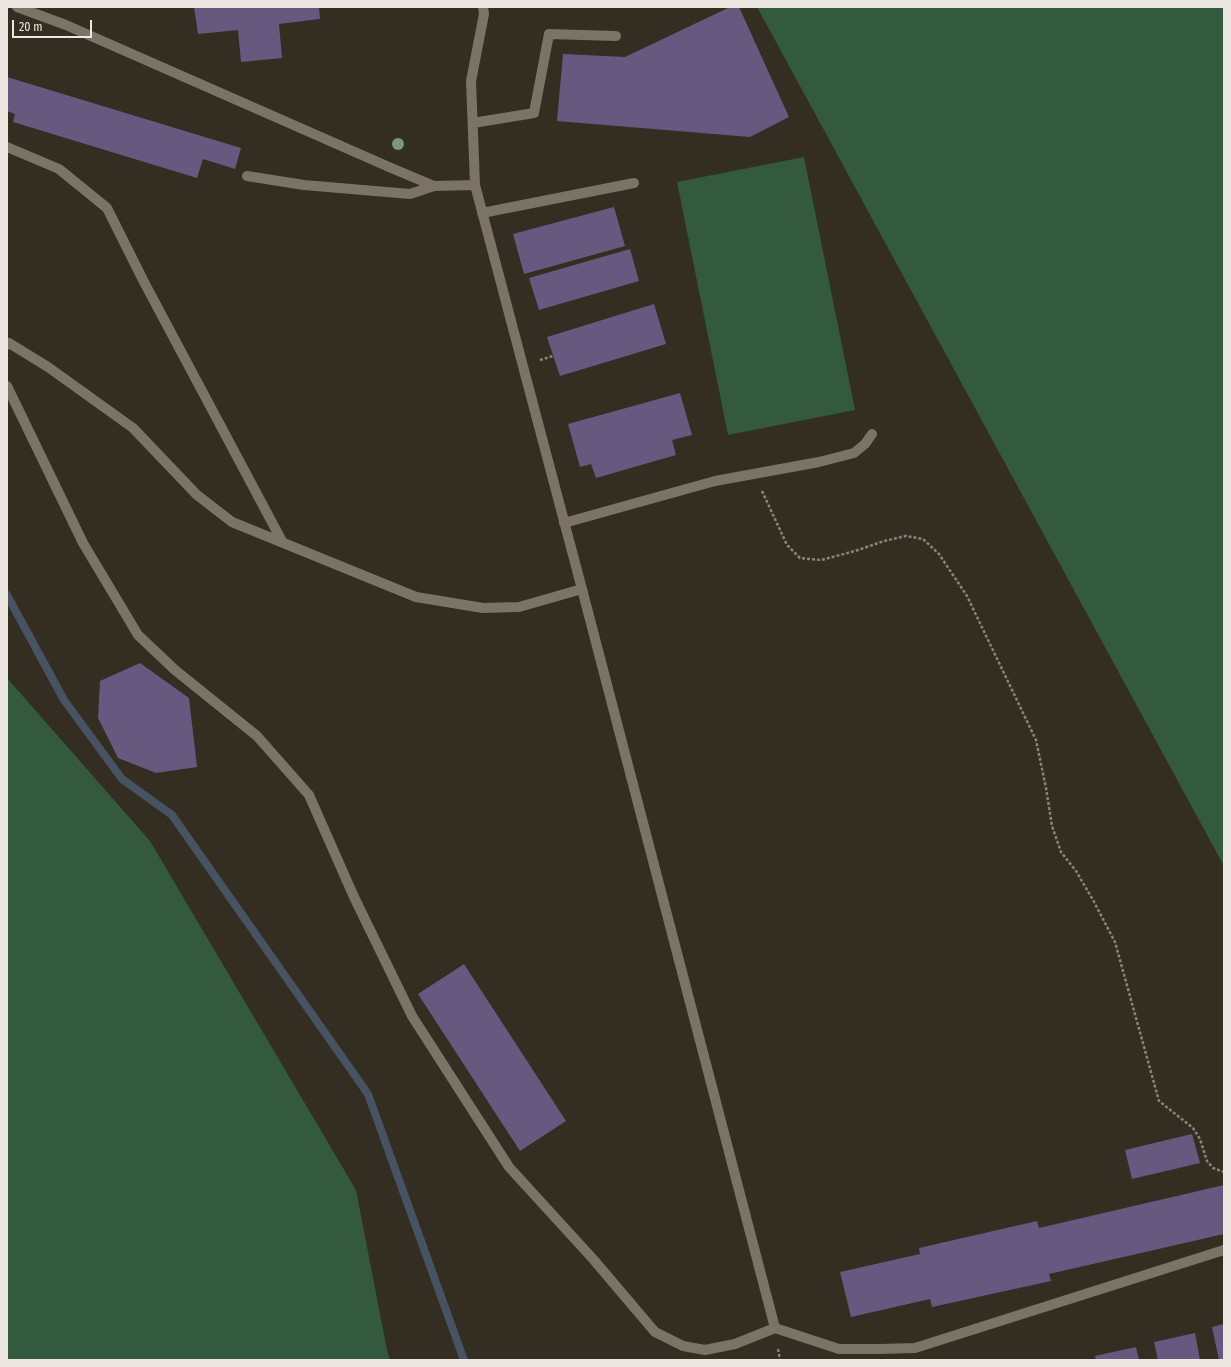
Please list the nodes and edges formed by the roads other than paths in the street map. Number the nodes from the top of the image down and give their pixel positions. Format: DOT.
graph roads {
  1 [pos="17,7"];
  2 [pos="483,7"];
  3 [pos="616,36"];
  4 [pos="473,122"];
  5 [pos="7,147"];
  6 [pos="246,176"];
  7 [pos="634,182"];
  8 [pos="475,185"];
  9 [pos="434,186"];
  10 [pos="482,213"];
  11 [pos="8,342"];
  12 [pos="7,386"];
  13 [pos="872,434"];
  14 [pos="564,523"];
  15 [pos="283,543"];
  16 [pos="582,589"];
  17 [pos="1224,1250"];
  18 [pos="775,1328"];
  1 -- 9 [label="lane"];
  2 -- 4 [label="lane"];
  3 -- 4 [label="lane"];
  4 -- 8 [label="lane"];
  5 -- 15 [label="lane"];
  6 -- 9 [label="lane"];
  7 -- 10 [label="lane"];
  8 -- 9 [label="lane"];
  8 -- 10 [label="lane"];
  10 -- 14 [label="lane"];
  11 -- 15 [label="lane"];
  12 -- 18 [label="lane"];
  13 -- 14 [label="lane"];
  14 -- 16 [label="lane"];
  15 -- 16 [label="lane"];
  16 -- 18 [label="lane"];
  17 -- 18 [label="lane"];
}
